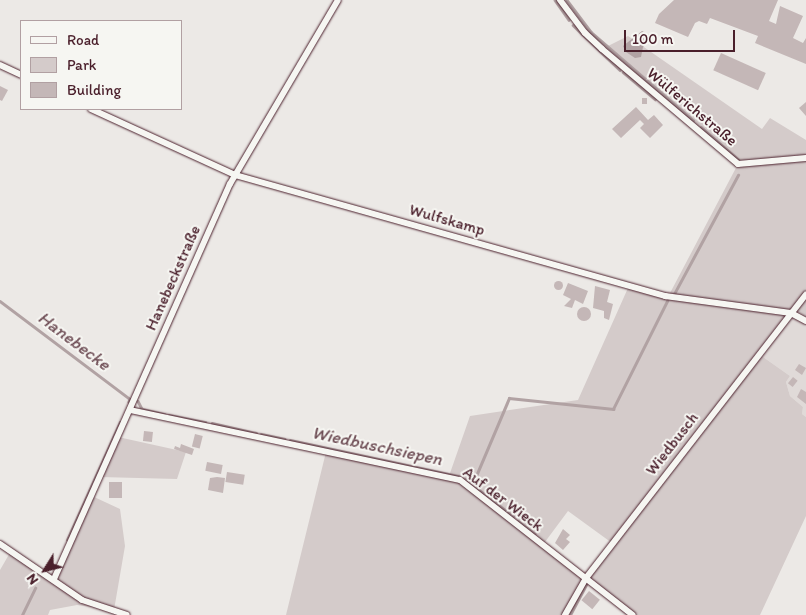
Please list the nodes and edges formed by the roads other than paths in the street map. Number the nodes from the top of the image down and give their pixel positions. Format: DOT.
graph roads {
  1 [pos="338,0"];
  2 [pos="560,0"];
  3 [pos="0,65"];
  4 [pos="20,75"];
  5 [pos="93,110"];
  6 [pos="806,158"];
  7 [pos="235,175"];
  8 [pos="806,294"];
  9 [pos="791,313"];
  10 [pos="806,321"];
  11 [pos="130,410"];
  12 [pos="0,544"];
  13 [pos="586,578"];
  14 [pos="54,579"];
  15 [pos="127,615"];
  16 [pos="565,615"];
  17 [pos="632,615"];
  1 -- 7 [label="street, Hanebeckstraße"];
  2 -- 6 [label="street, Wülferichstraße"];
  3 -- 4 [label="street"];
  5 -- 7 [label="street, Wulfskamp"];
  7 -- 9 [label="street, Wulfskamp"];
  7 -- 11 [label="street, Hanebeckstraße"];
  8 -- 9 [label="street, Wiedbusch"];
  9 -- 10 [label="street, Wulfskamp"];
  9 -- 13 [label="street, Wiedbusch"];
  11 -- 13 [label="street, Auf der Wieck"];
  11 -- 14 [label="street, Hanebeckstraße"];
  12 -- 14 [label="street"];
  13 -- 16 [label="street, Wiedbusch"];
  13 -- 17 [label="street, Auf der Wieck"];
  14 -- 15 [label="street"];
}
